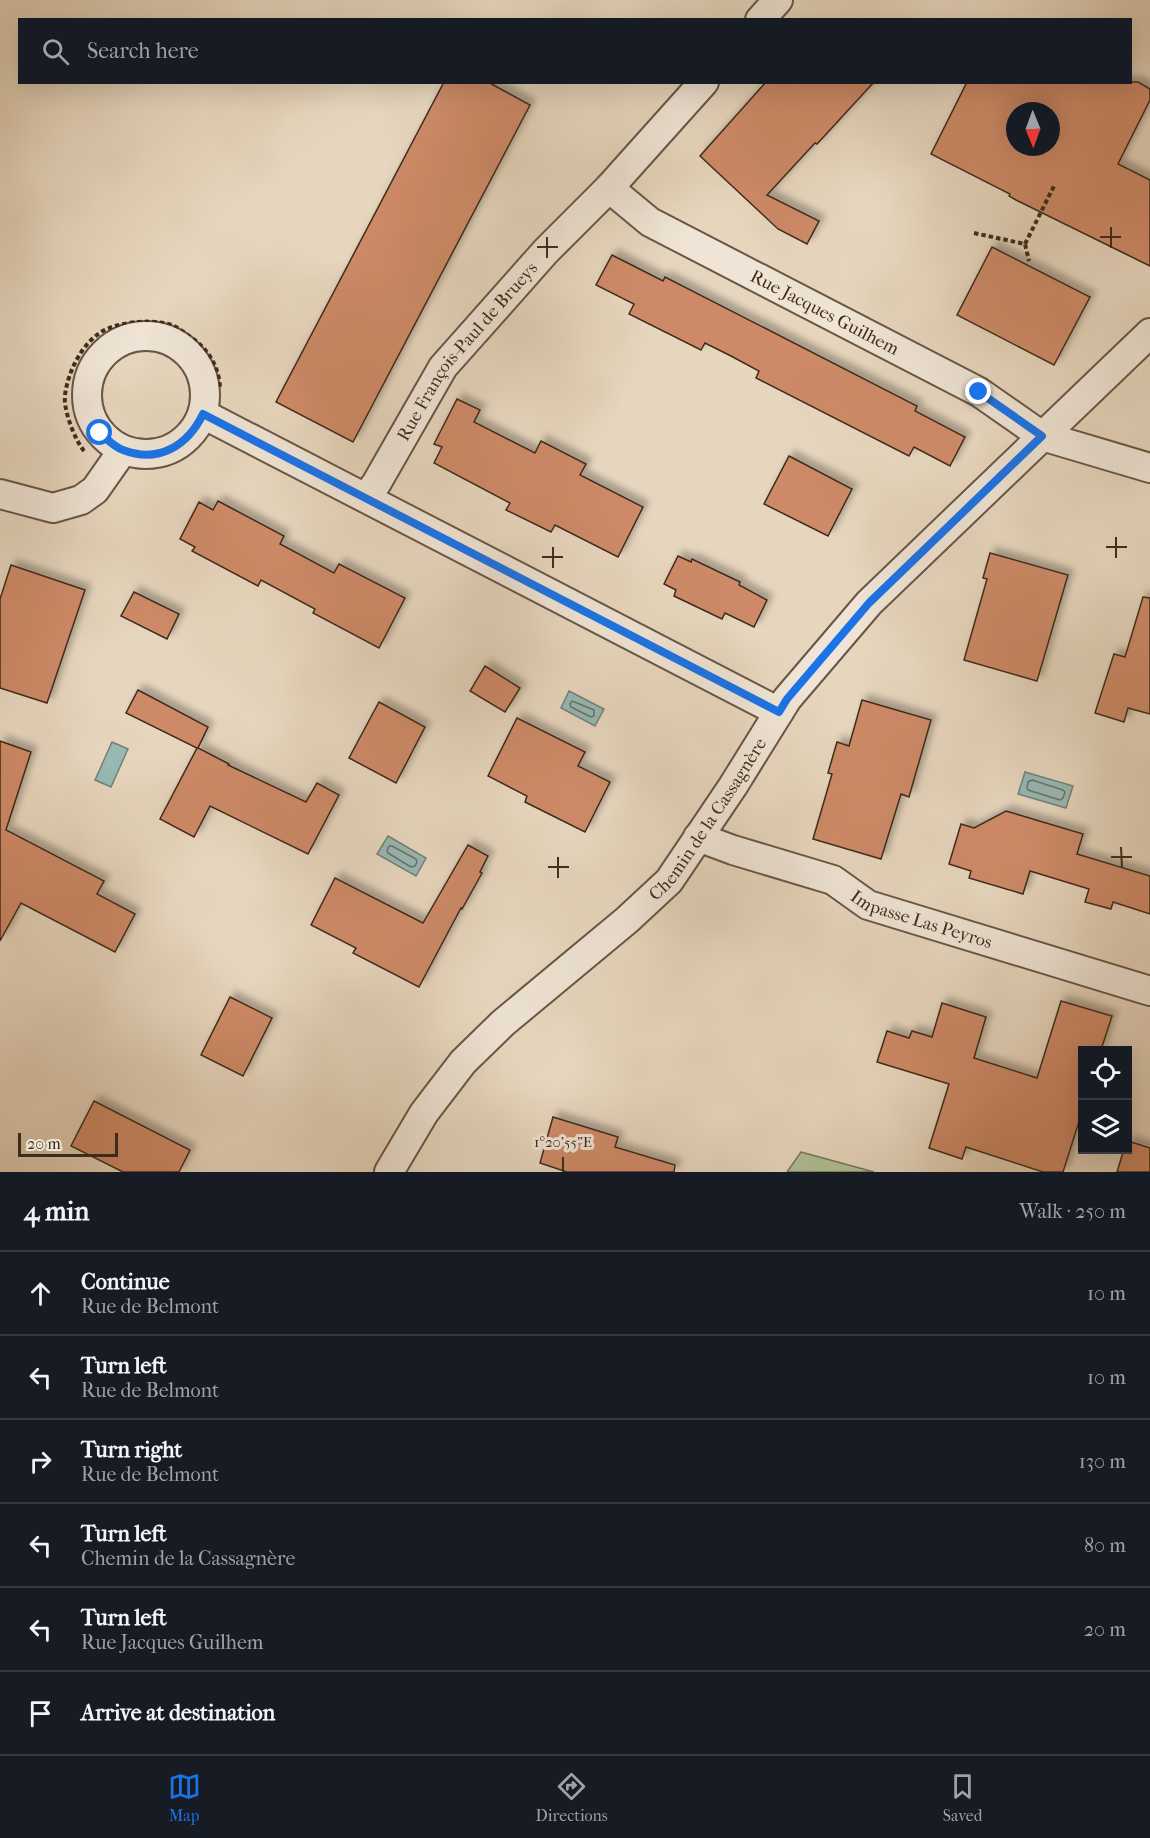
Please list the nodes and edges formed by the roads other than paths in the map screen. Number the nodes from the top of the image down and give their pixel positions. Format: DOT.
graph roads {
  1 [pos="778,0"];
  2 [pos="762,18"];
  3 [pos="702,84"];
  4 [pos="609,188"];
  5 [pos="1150,333"];
  6 [pos="203,414"];
  7 [pos="1042,436"];
  8 [pos="123,450"];
  9 [pos="1150,468"];
  10 [pos="0,494"];
  11 [pos="366,497"];
  12 [pos="779,712"];
  13 [pos="698,837"];
  14 [pos="1150,990"];
  15 [pos="389,1172"];
  1 -- 2 [label="street"];
  3 -- 4 [label="street, Rue François-Paul de Brueys"];
  4 -- 7 [label="street, Rue Jacques Guilhem"];
  4 -- 11 [label="street, Rue François-Paul de Brueys"];
  5 -- 7 [label="street, Chemin de la Cassagnère"];
  6 -- 8 [label="street"];
  6 -- 8 [label="street"];
  6 -- 11 [label="street"];
  7 -- 9 [label="street, Rue Jacques Guilhem"];
  7 -- 12 [label="street, Chemin de la Cassagnère"];
  8 -- 10 [label="street"];
  11 -- 12 [label="street"];
  12 -- 13 [label="street, Chemin de la Cassagnère"];
  13 -- 14 [label="street, Impasse Las Peyros"];
  13 -- 15 [label="street, Chemin de la Cassagnère"];
}
